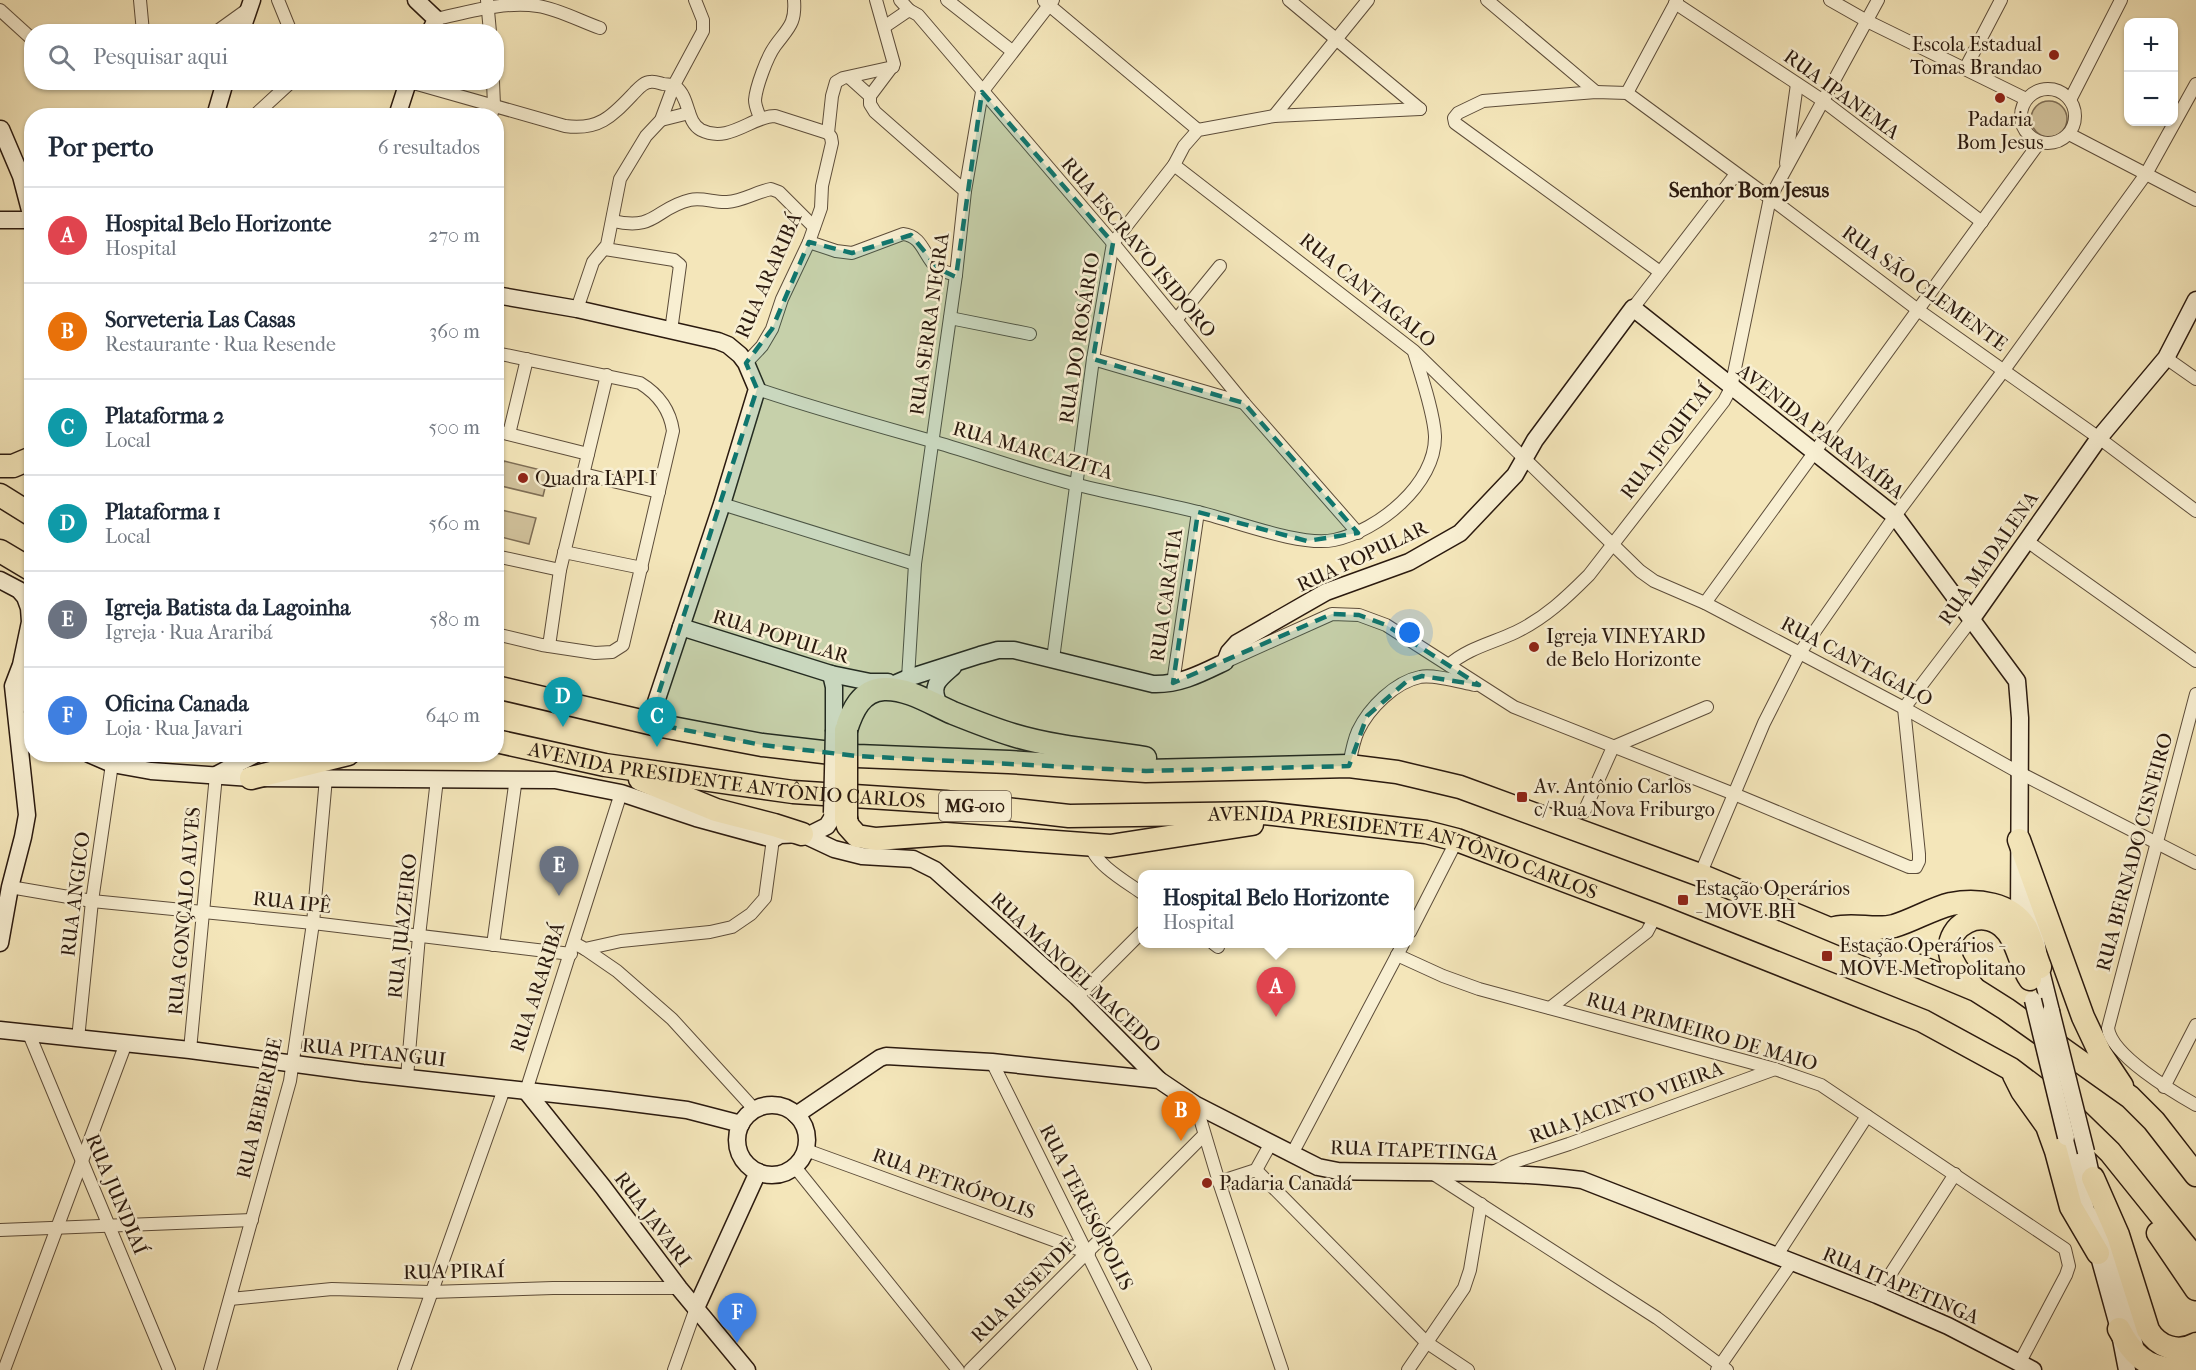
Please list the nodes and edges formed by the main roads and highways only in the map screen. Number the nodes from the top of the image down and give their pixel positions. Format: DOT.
graph roads {
  1 [pos="24,461"];
  2 [pos="0,466"];
  3 [pos="0,495"];
  4 [pos="24,510"];
  5 [pos="0,551"];
  6 [pos="24,565"];
  7 [pos="504,689"];
  8 [pos="504,743"];
  9 [pos="315,762"];
  10 [pos="605,765"];
  11 [pos="1215,769"];
  12 [pos="250,778"];
  13 [pos="1308,820"];
  14 [pos="804,835"];
  15 [pos="2019,840"];
  16 [pos="1827,929"];
  17 [pos="1976,990"];
  18 [pos="2011,1069"];
  19 [pos="2130,1097"];
  20 [pos="2127,1173"];
  21 [pos="2196,1175"];
  22 [pos="2093,1178"];
  23 [pos="2098,1253"];
  24 [pos="2196,1259"];
  25 [pos="2196,1289"];
  26 [pos="2119,1329"];
  27 [pos="2196,1344"];
  28 [pos="2196,1365"];
  29 [pos="2135,1366"];
  30 [pos="2173,1370"];
  1 -- 2 [label="highway"];
  3 -- 4 [label="highway"];
  5 -- 6 [label="highway"];
  7 -- 11 [label="highway, AVENIDA PRESIDENTE ANTÔNIO CARLOS / MG-010"];
  8 -- 10 [label="highway, AVENIDA PRESIDENTE ANTÔNIO CARLOS / MG-010"];
  9 -- 12 [label="highway"];
  10 -- 13 [label="highway, AVENIDA PRESIDENTE ANTÔNIO CARLOS / MG-010"];
  10 -- 14 [label="highway"];
  11 -- 13 [label="highway, bridge"];
  11 -- 16 [label="highway, AVENIDA PRESIDENTE ANTÔNIO CARLOS / MG-010"];
  13 -- 18 [label="highway, AVENIDA PRESIDENTE ANTÔNIO CARLOS / MG-010"];
  15 -- 19 [label="highway"];
  16 -- 17 [label="highway, AVENIDA PRESIDENTE ANTÔNIO CARLOS / MG-010"];
  16 -- 17 [label="highway"];
  17 -- 19 [label="highway, AVENIDA PRESIDENTE ANTÔNIO CARLOS / MG-010"];
  18 -- 20 [label="highway, AVENIDA PRESIDENTE ANTÔNIO CARLOS / MG-010"];
  18 -- 23 [label="highway"];
  19 -- 21 [label="highway, AVENIDA PRESIDENTE ANTÔNIO CARLOS / MG-010"];
  20 -- 24 [label="highway, AVENIDA PRESIDENTE ANTÔNIO CARLOS / MG-010"];
  20 -- 25 [label="highway"];
  22 -- 27 [label="highway"];
  26 -- 29 [label="highway"];
  28 -- 30 [label="highway"];
  29 -- 30 [label="highway"];
}
